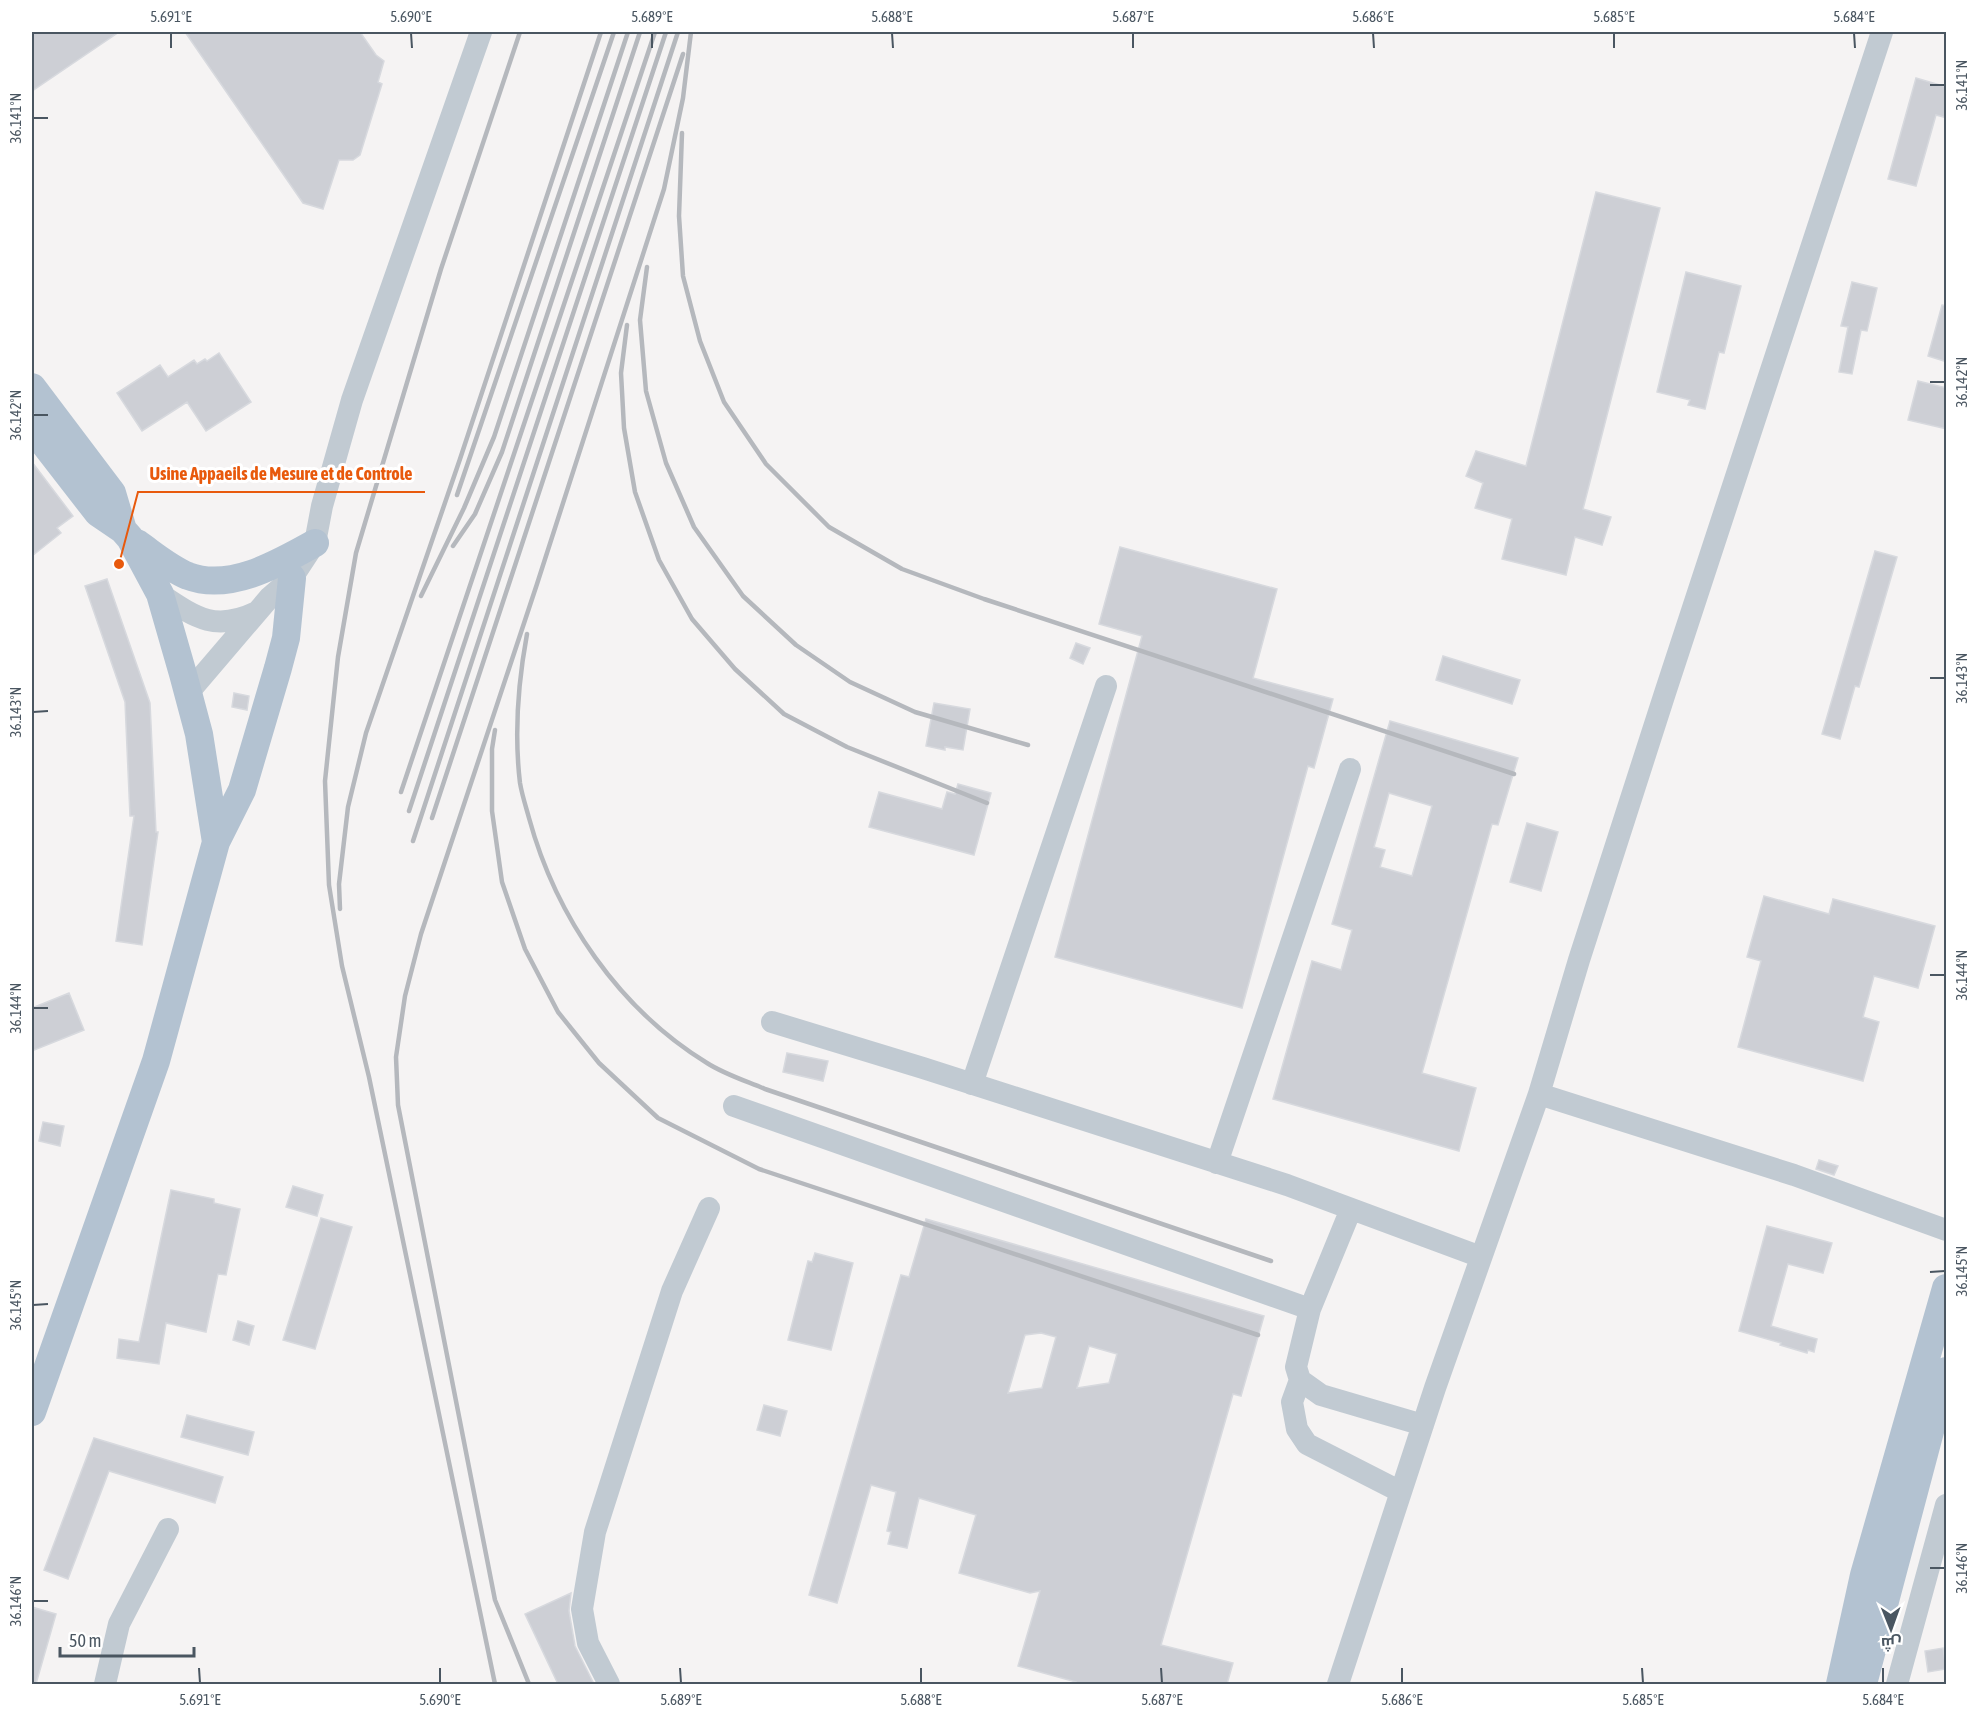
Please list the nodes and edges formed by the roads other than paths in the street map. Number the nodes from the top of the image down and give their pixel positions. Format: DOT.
graph roads {
  1 [pos="481,32"];
  2 [pos="1882,32"];
  3 [pos="32,387"];
  4 [pos="32,428"];
  5 [pos="126,534"];
  6 [pos="315,543"];
  7 [pos="292,578"];
  8 [pos="160,594"];
  9 [pos="257,612"];
  10 [pos="1106,686"];
  11 [pos="188,693"];
  12 [pos="1350,769"];
  13 [pos="216,842"];
  14 [pos="771,1022"];
  15 [pos="972,1084"];
  16 [pos="1539,1095"];
  17 [pos="734,1106"];
  18 [pos="1217,1163"];
  19 [pos="709,1208"];
  20 [pos="1351,1209"];
  21 [pos="1947,1230"];
  22 [pos="1481,1257"];
  23 [pos="1947,1288"];
  24 [pos="1310,1309"];
  25 [pos="1947,1371"];
  26 [pos="1300,1380"];
  27 [pos="32,1412"];
  28 [pos="1423,1425"];
  29 [pos="1401,1492"];
  30 [pos="1947,1505"];
  31 [pos="168,1529"];
  32 [pos="1897,1556"];
  33 [pos="1940,1556"];
  34 [pos="105,1684"];
  35 [pos="609,1684"];
  36 [pos="1338,1684"];
  37 [pos="1840,1684"];
  38 [pos="1863,1684"];
  39 [pos="1897,1684"];
  1 -- 6 [label="street"];
  2 -- 16 [label="street"];
  3 -- 5 [label="main road"];
  4 -- 5 [label="main road"];
  5 -- 6 [label="main road"];
  5 -- 8 [label="main road"];
  6 -- 7 [label="street"];
  7 -- 9 [label="street"];
  7 -- 13 [label="main road"];
  8 -- 9 [label="street"];
  8 -- 11 [label="main road"];
  9 -- 11 [label="street"];
  10 -- 15 [label="street"];
  11 -- 13 [label="main road"];
  12 -- 18 [label="street"];
  13 -- 27 [label="main road"];
  14 -- 15 [label="street"];
  15 -- 18 [label="street"];
  16 -- 21 [label="street"];
  16 -- 22 [label="street"];
  17 -- 24 [label="street"];
  18 -- 20 [label="street"];
  19 -- 35 [label="street"];
  20 -- 22 [label="street"];
  20 -- 24 [label="street"];
  22 -- 28 [label="street"];
  23 -- 37 [label="main road"];
  24 -- 26 [label="street"];
  25 -- 32 [label="main road"];
  26 -- 28 [label="street"];
  26 -- 29 [label="street"];
  28 -- 29 [label="street"];
  29 -- 36 [label="street"];
  30 -- 33 [label="street"];
  31 -- 34 [label="street"];
  32 -- 33 [label="street"];
  32 -- 38 [label="main road"];
  33 -- 39 [label="street"];
}
